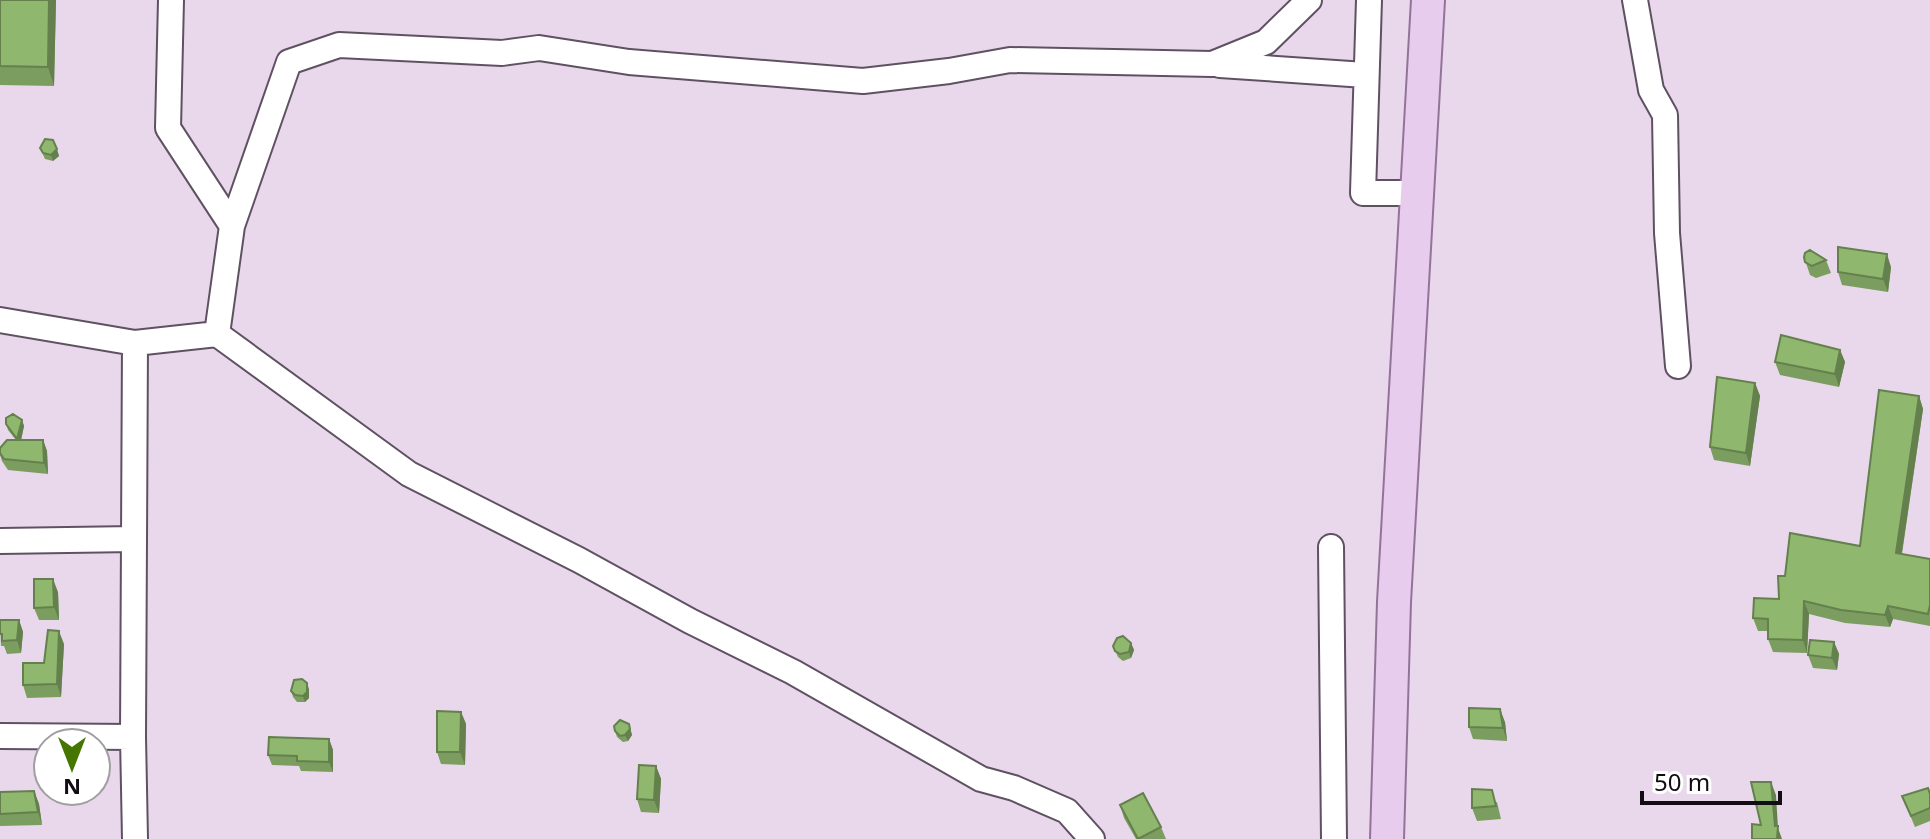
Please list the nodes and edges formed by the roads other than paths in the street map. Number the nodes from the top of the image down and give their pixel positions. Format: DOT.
graph roads {
  1 [pos="171,0"];
  2 [pos="1309,0"];
  3 [pos="1369,0"];
  4 [pos="1428,0"];
  5 [pos="1635,0"];
  6 [pos="1212,64"];
  7 [pos="1365,75"];
  8 [pos="1418,193"];
  9 [pos="232,226"];
  10 [pos="0,320"];
  11 [pos="217,334"];
  12 [pos="135,343"];
  13 [pos="1678,366"];
  14 [pos="134,539"];
  15 [pos="0,541"];
  16 [pos="1331,547"];
  17 [pos="0,736"];
  18 [pos="133,737"];
  19 [pos="135,839"];
  20 [pos="1092,839"];
  21 [pos="1334,839"];
  22 [pos="1387,839"];
  1 -- 9 [label="street"];
  2 -- 6 [label="street"];
  3 -- 7 [label="street"];
  4 -- 8 [label="main road"];
  5 -- 13 [label="street"];
  6 -- 7 [label="street"];
  6 -- 9 [label="street"];
  7 -- 8 [label="street"];
  8 -- 22 [label="main road"];
  9 -- 11 [label="street"];
  10 -- 12 [label="street"];
  11 -- 12 [label="street"];
  11 -- 20 [label="street"];
  12 -- 14 [label="street"];
  14 -- 15 [label="street"];
  14 -- 18 [label="street"];
  16 -- 21 [label="street"];
  17 -- 18 [label="street"];
  18 -- 19 [label="street"];
}
